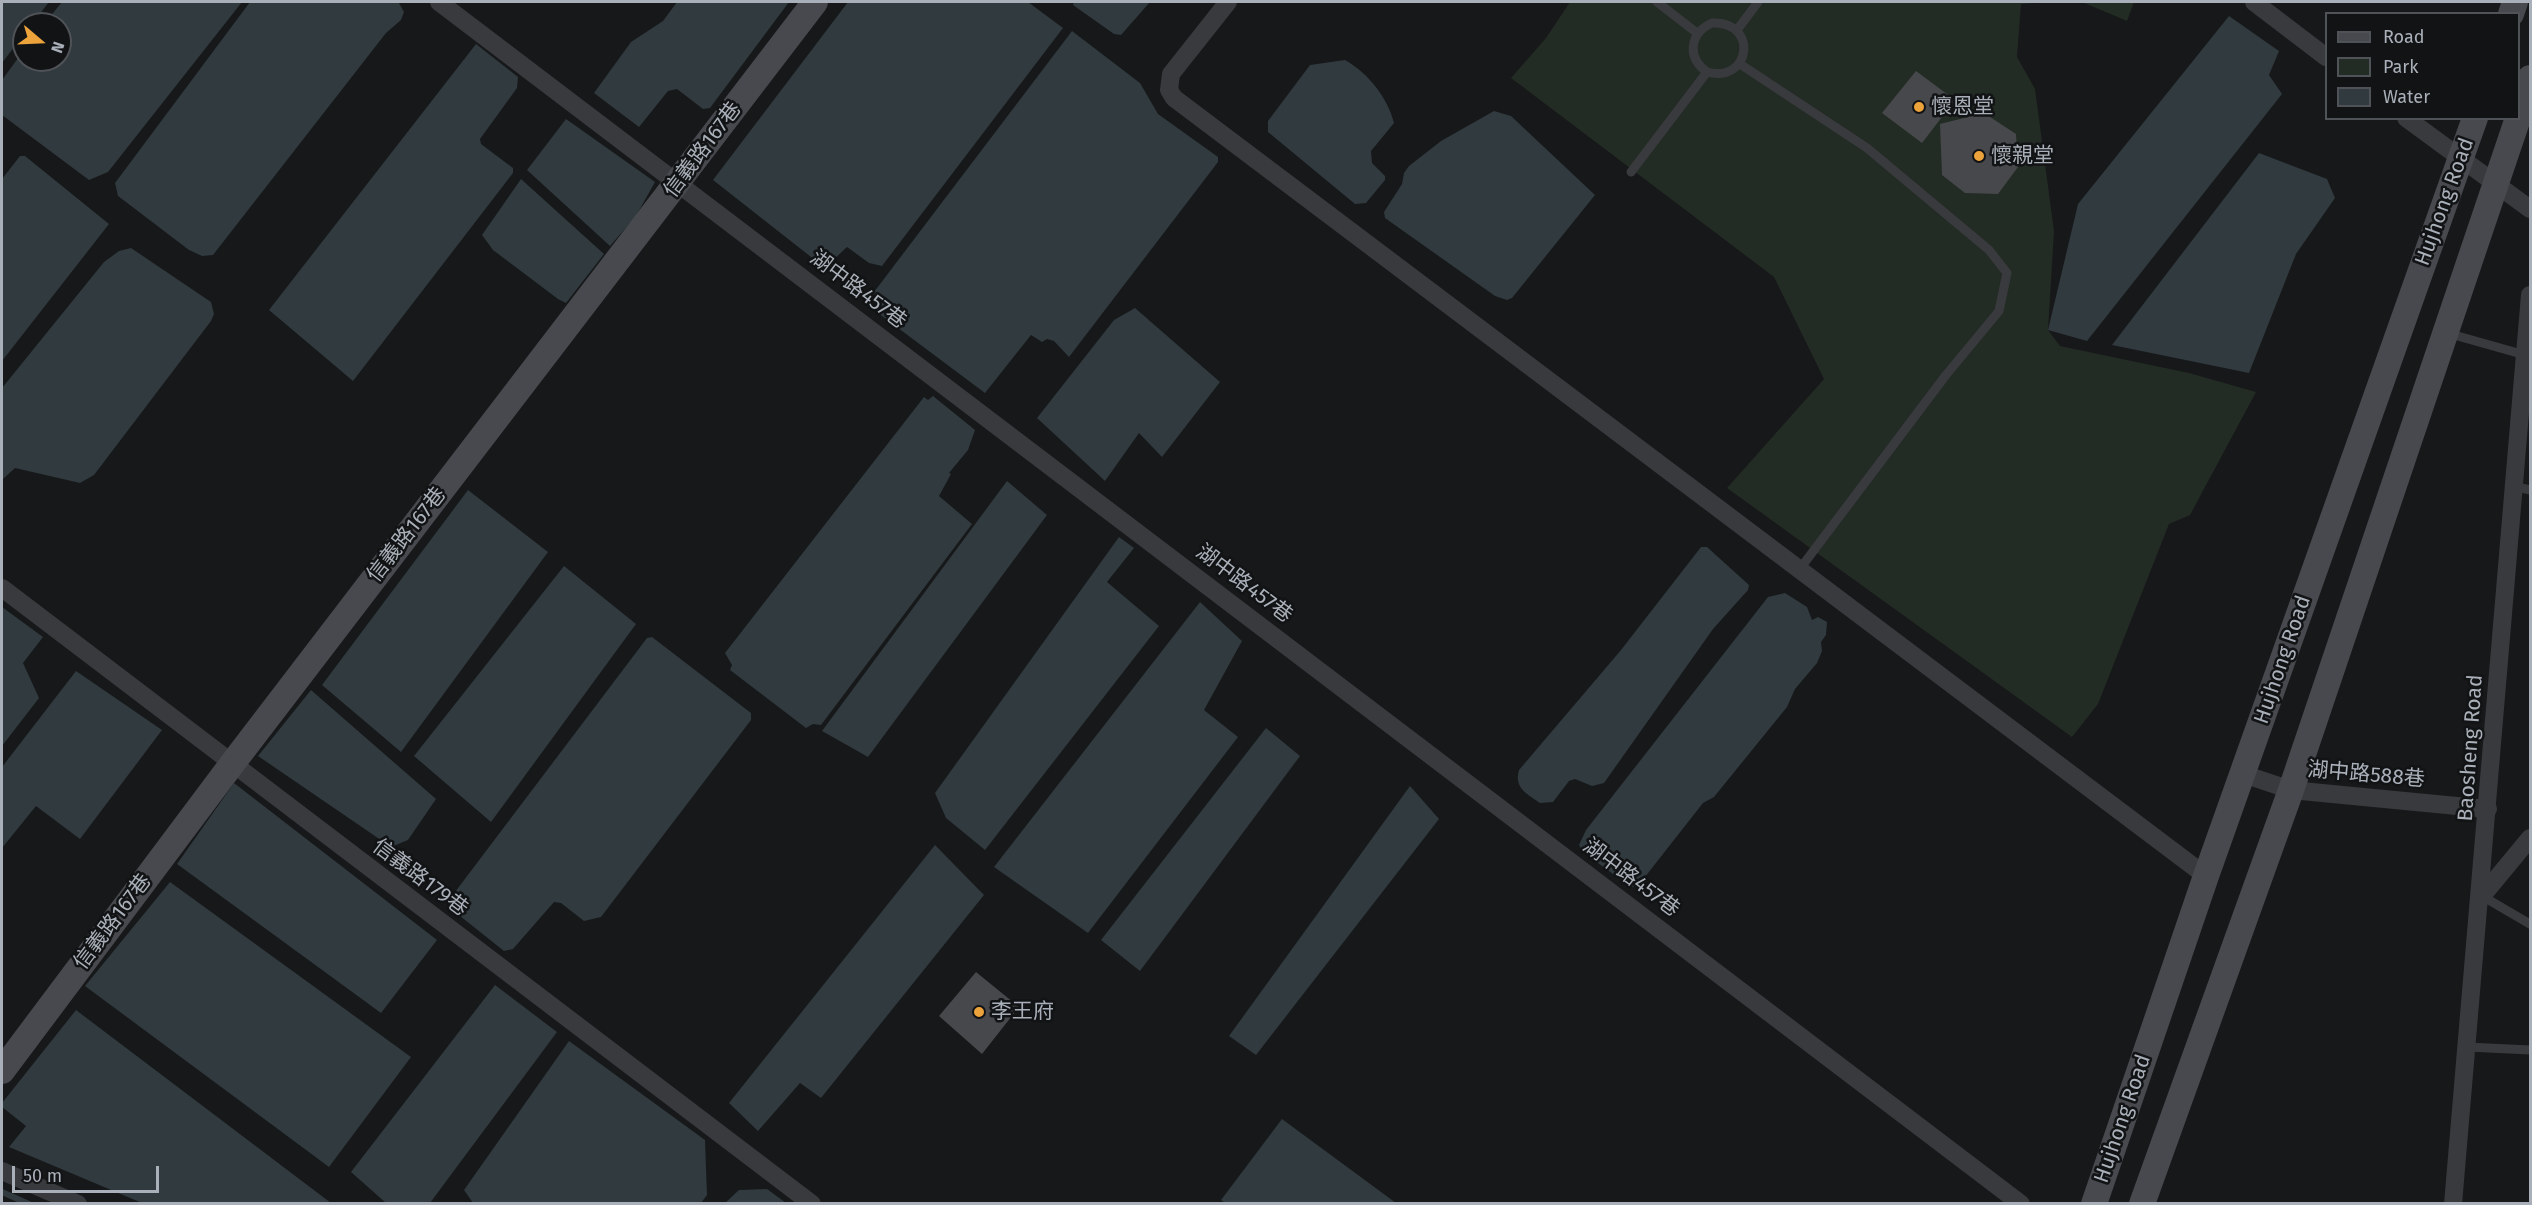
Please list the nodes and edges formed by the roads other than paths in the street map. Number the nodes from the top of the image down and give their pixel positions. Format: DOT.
graph roads {
  1 [pos="440,2"];
  2 [pos="815,2"];
  3 [pos="1228,2"];
  4 [pos="1657,2"];
  5 [pos="1758,2"];
  6 [pos="2254,2"];
  7 [pos="1737,30"];
  8 [pos="1697,33"];
  9 [pos="2325,56"];
  10 [pos="1740,64"];
  11 [pos="1707,72"];
  12 [pos="2530,78"];
  13 [pos="2520,111"];
  14 [pos="2409,120"];
  15 [pos="2474,120"];
  16 [pos="2517,120"];
  17 [pos="2460,160"];
  18 [pos="1631,172"];
  19 [pos="678,182"];
  20 [pos="2497,185"];
  21 [pos="2530,209"];
  22 [pos="2530,295"];
  23 [pos="2446,333"];
  24 [pos="2525,355"];
  25 [pos="2526,396"];
  26 [pos="2522,488"];
  27 [pos="1799,570"];
  28 [pos="2,588"];
  29 [pos="232,764"];
  30 [pos="2243,774"];
  31 [pos="2291,790"];
  32 [pos="2488,809"];
  33 [pos="2530,838"];
  34 [pos="2206,876"];
  35 [pos="2482,897"];
  36 [pos="2530,924"];
  37 [pos="2468,1047"];
  38 [pos="2530,1050"];
  39 [pos="2,1071"];
  40 [pos="2,1171"];
  41 [pos="78,1203"];
  42 [pos="812,1203"];
  43 [pos="2022,1203"];
  44 [pos="2094,1203"];
  45 [pos="2142,1203"];
  46 [pos="2452,1203"];
  1 -- 19 [label="street, 湖中路457巷"];
  2 -- 19 [label="street, 信義路167巷"];
  3 -- 27 [label="street"];
  4 -- 8 [label="lane"];
  5 -- 7 [label="lane"];
  6 -- 9 [label="street"];
  7 -- 8 [label="lane"];
  7 -- 10 [label="lane"];
  8 -- 11 [label="lane"];
  10 -- 11 [label="lane"];
  10 -- 27 [label="lane"];
  11 -- 18 [label="lane"];
  12 -- 13 [label="street, Hujhong Road"];
  14 -- 17 [label="street"];
  15 -- 17 [label="street, Hujhong Road"];
  16 -- 20 [label="street, Hujhong Road"];
  17 -- 20 [label="street"];
  17 -- 30 [label="street, Hujhong Road"];
  19 -- 29 [label="street, 信義路167巷"];
  19 -- 43 [label="street, 湖中路457巷"];
  20 -- 21 [label="street"];
  20 -- 23 [label="street, Hujhong Road"];
  22 -- 24 [label="street, Baosheng Road"];
  23 -- 24 [label="lane"];
  23 -- 31 [label="street, Hujhong Road"];
  24 -- 25 [label="street, Baosheng Road"];
  25 -- 26 [label="street, Baosheng Road"];
  26 -- 32 [label="street, Baosheng Road"];
  27 -- 34 [label="street"];
  28 -- 29 [label="street, 信義路179巷"];
  29 -- 39 [label="street, 信義路167巷"];
  29 -- 42 [label="street, 信義路179巷"];
  30 -- 31 [label="street, 湖中路588巷"];
  30 -- 34 [label="street, Hujhong Road"];
  31 -- 32 [label="street, 湖中路588巷"];
  31 -- 45 [label="street, Hujhong Road"];
  32 -- 35 [label="street, Baosheng Road"];
  33 -- 35 [label="street"];
  34 -- 44 [label="street, Hujhong Road"];
  35 -- 36 [label="lane"];
  35 -- 37 [label="street, Baosheng Road"];
  37 -- 38 [label="lane"];
  37 -- 46 [label="street, Baosheng Road"];
  40 -- 41 [label="street"];
}
